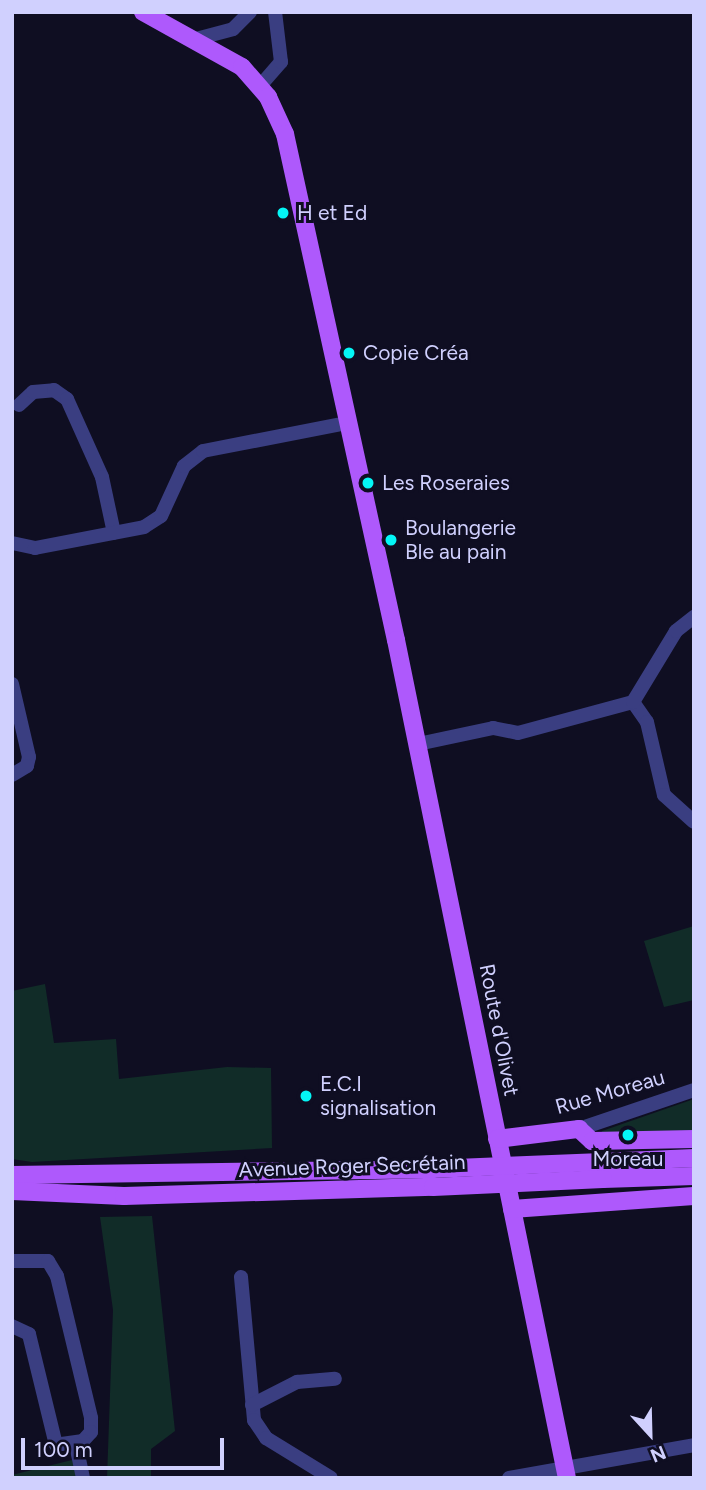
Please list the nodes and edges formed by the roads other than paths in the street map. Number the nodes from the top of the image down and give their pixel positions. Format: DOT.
graph roads {
  1 [pos="144,12"];
  2 [pos="250,12"];
  3 [pos="275,12"];
  4 [pos="196,39"];
  5 [pos="260,86"];
  6 [pos="19,405"];
  7 [pos="347,423"];
  8 [pos="114,533"];
  9 [pos="12,543"];
  10 [pos="694,617"];
  11 [pos="12,684"];
  12 [pos="633,702"];
  13 [pos="418,744"];
  14 [pos="12,775"];
  15 [pos="694,821"];
  16 [pos="694,1090"];
  17 [pos="579,1129"];
  18 [pos="497,1139"];
  19 [pos="694,1139"];
  20 [pos="694,1158"];
  21 [pos="602,1170"];
  22 [pos="12,1175"];
  23 [pos="694,1176"];
  24 [pos="12,1191"];
  25 [pos="694,1195"];
  26 [pos="512,1209"];
  27 [pos="12,1261"];
  28 [pos="241,1277"];
  29 [pos="12,1326"];
  30 [pos="335,1379"];
  31 [pos="252,1405"];
  32 [pos="76,1445"];
  33 [pos="694,1445"];
  34 [pos="566,1473"];
  35 [pos="326,1476"];
  36 [pos="83,1478"];
  37 [pos="509,1478"];
  1 -- 4 [label="main road, Route d'Olivet"];
  2 -- 4 [label="street"];
  3 -- 5 [label="street"];
  4 -- 5 [label="main road, Route d'Olivet"];
  5 -- 7 [label="main road, Route d'Olivet"];
  6 -- 8 [label="street"];
  7 -- 8 [label="street"];
  7 -- 13 [label="main road, Route d'Olivet"];
  8 -- 9 [label="street"];
  10 -- 12 [label="street"];
  11 -- 14 [label="street"];
  12 -- 13 [label="street"];
  12 -- 15 [label="street"];
  13 -- 18 [label="main road, Route d'Olivet"];
  16 -- 17 [label="street, Rue Moreau"];
  17 -- 18 [label="main road, Rue Moreau"];
  17 -- 19 [label="main road"];
  18 -- 26 [label="main road, Route d'Olivet"];
  20 -- 21 [label="main road, Avenue Roger Secrétain"];
  21 -- 22 [label="main road, Avenue Roger Secrétain, bridge"];
  21 -- 23 [label="main road, Avenue Roger Secrétain"];
  21 -- 24 [label="main road, Avenue Roger Secrétain, bridge"];
  25 -- 26 [label="main road"];
  26 -- 34 [label="main road, Route d'Olivet"];
  27 -- 32 [label="street"];
  28 -- 31 [label="street"];
  29 -- 32 [label="street"];
  30 -- 31 [label="street"];
  31 -- 35 [label="street"];
  32 -- 36 [label="street"];
  33 -- 34 [label="street"];
  34 -- 37 [label="street"];
}
